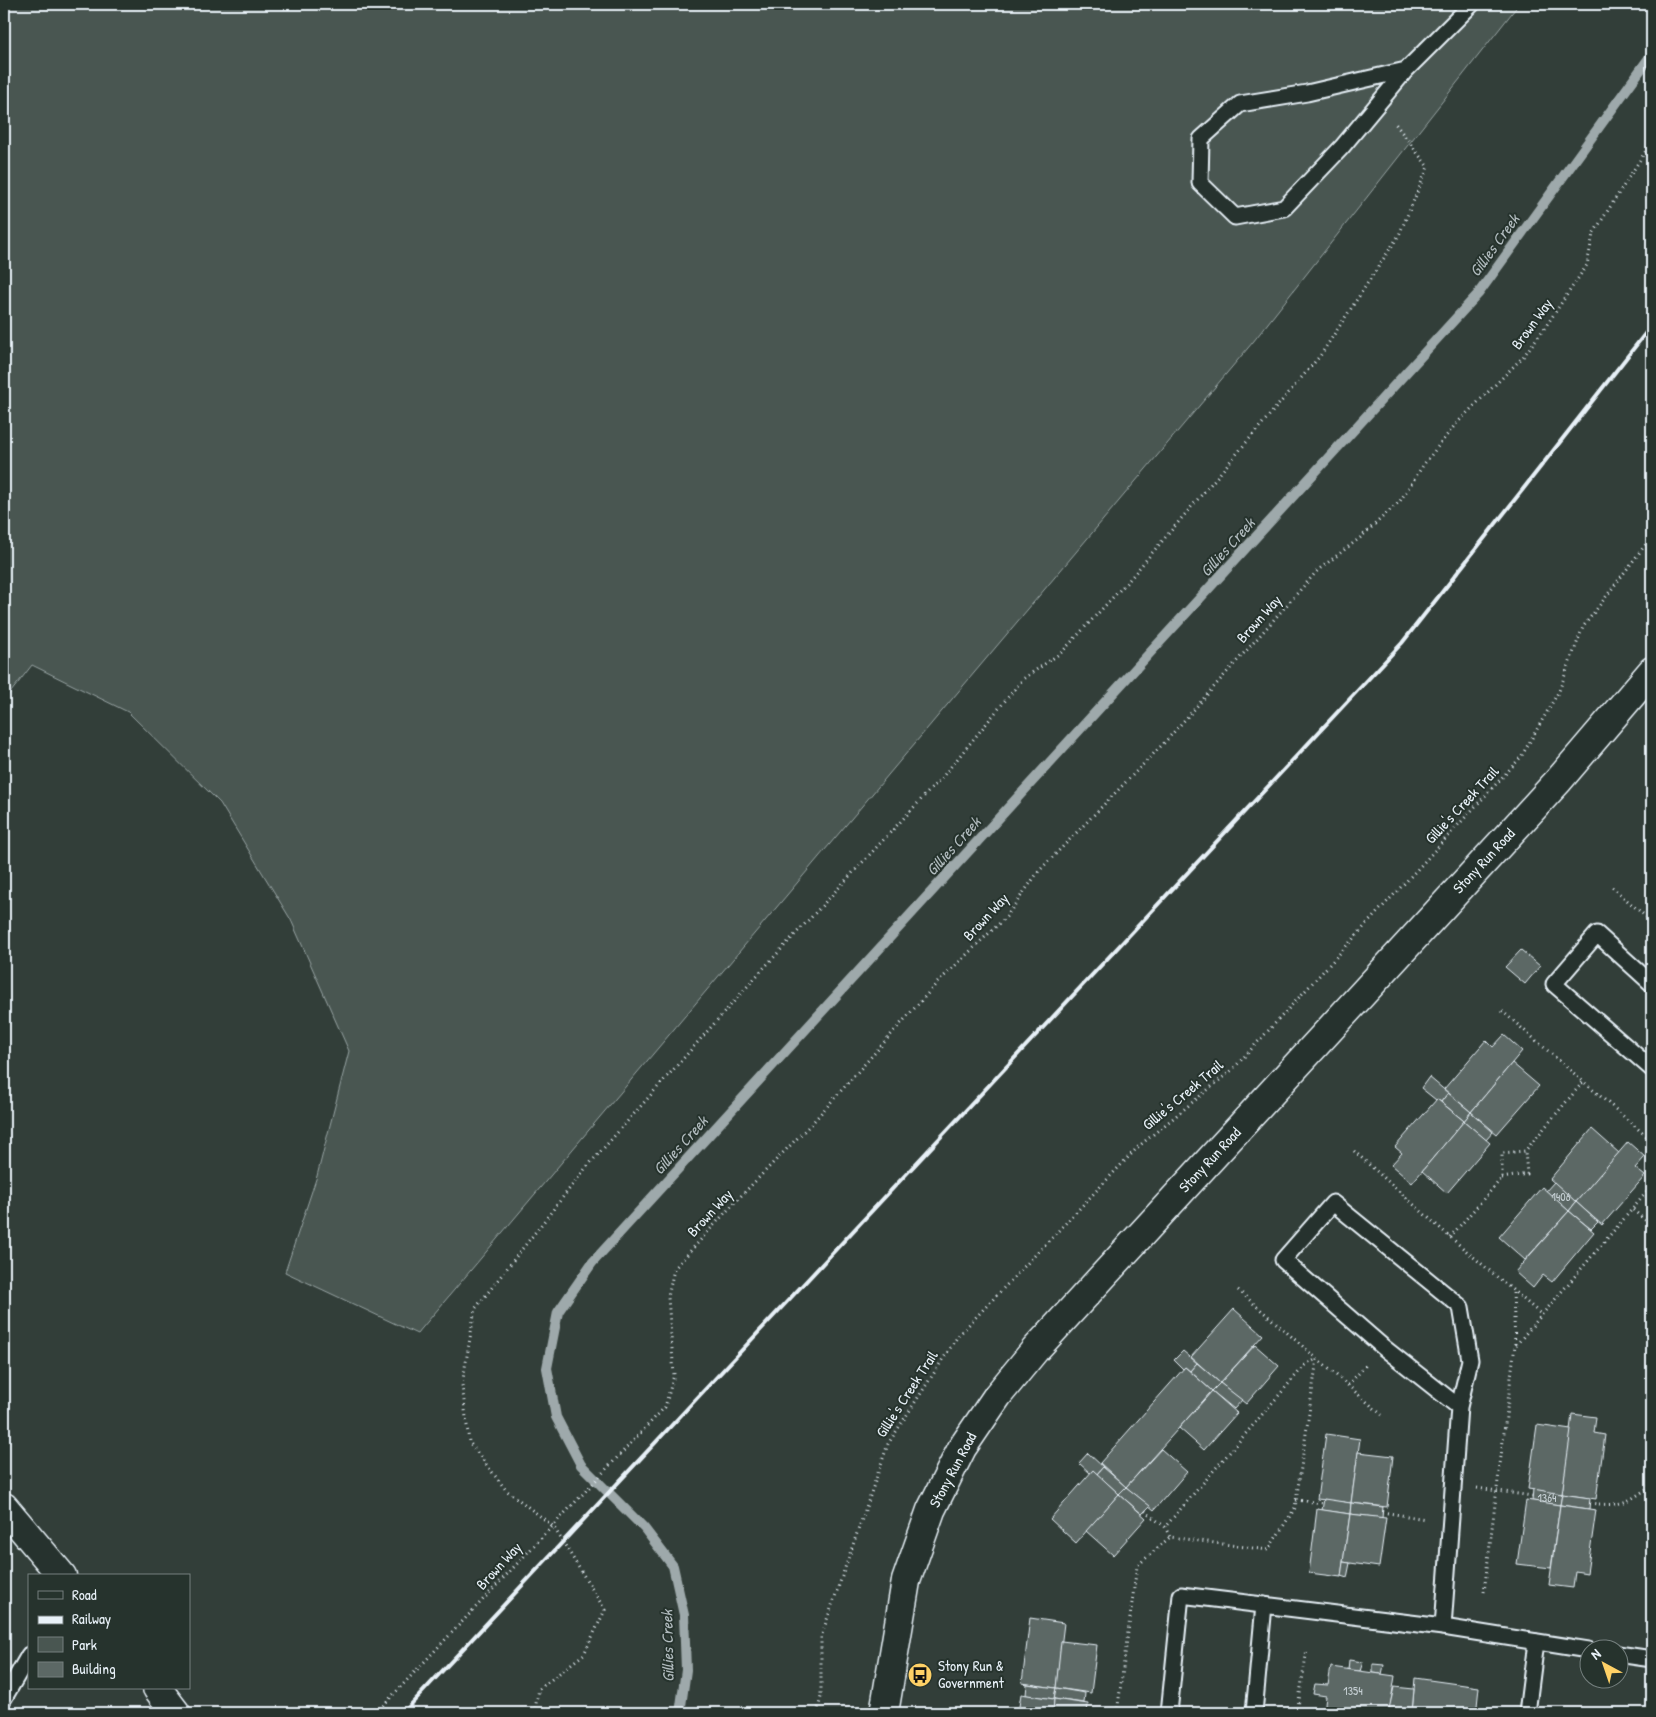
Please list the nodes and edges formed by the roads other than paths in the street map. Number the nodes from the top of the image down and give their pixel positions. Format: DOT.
graph roads {
  1 [pos="1472,4"];
  2 [pos="1406,70"];
  3 [pos="1652,670"];
  4 [pos="1652,984"];
  5 [pos="1652,1069"];
  6 [pos="1459,1407"];
  7 [pos="4,1508"];
  8 [pos="60,1574"];
  9 [pos="1264,1605"];
  10 [pos="1443,1627"];
  11 [pos="1536,1642"];
  12 [pos="1578,1648"];
  13 [pos="1628,1655"];
  14 [pos="28,1656"];
  15 [pos="1652,1659"];
  16 [pos="158,1690"];
  17 [pos="4,1698"];
  18 [pos="176,1713"];
  19 [pos="884,1713"];
  20 [pos="1169,1713"];
  21 [pos="1254,1713"];
  22 [pos="1527,1713"];
  1 -- 2 [label="lane"];
  2 -- 2 [label="lane"];
  3 -- 19 [label="street, Stony Run Road"];
  4 -- 5 [label="lane"];
  6 -- 6 [label="lane"];
  6 -- 10 [label="lane"];
  7 -- 8 [label="street"];
  9 -- 10 [label="lane"];
  9 -- 20 [label="lane"];
  9 -- 21 [label="lane"];
  10 -- 11 [label="lane"];
  11 -- 12 [label="lane"];
  11 -- 22 [label="lane"];
  13 -- 15 [label="lane"];
  14 -- 17 [label="lane"];
  16 -- 18 [label="street"];
}
